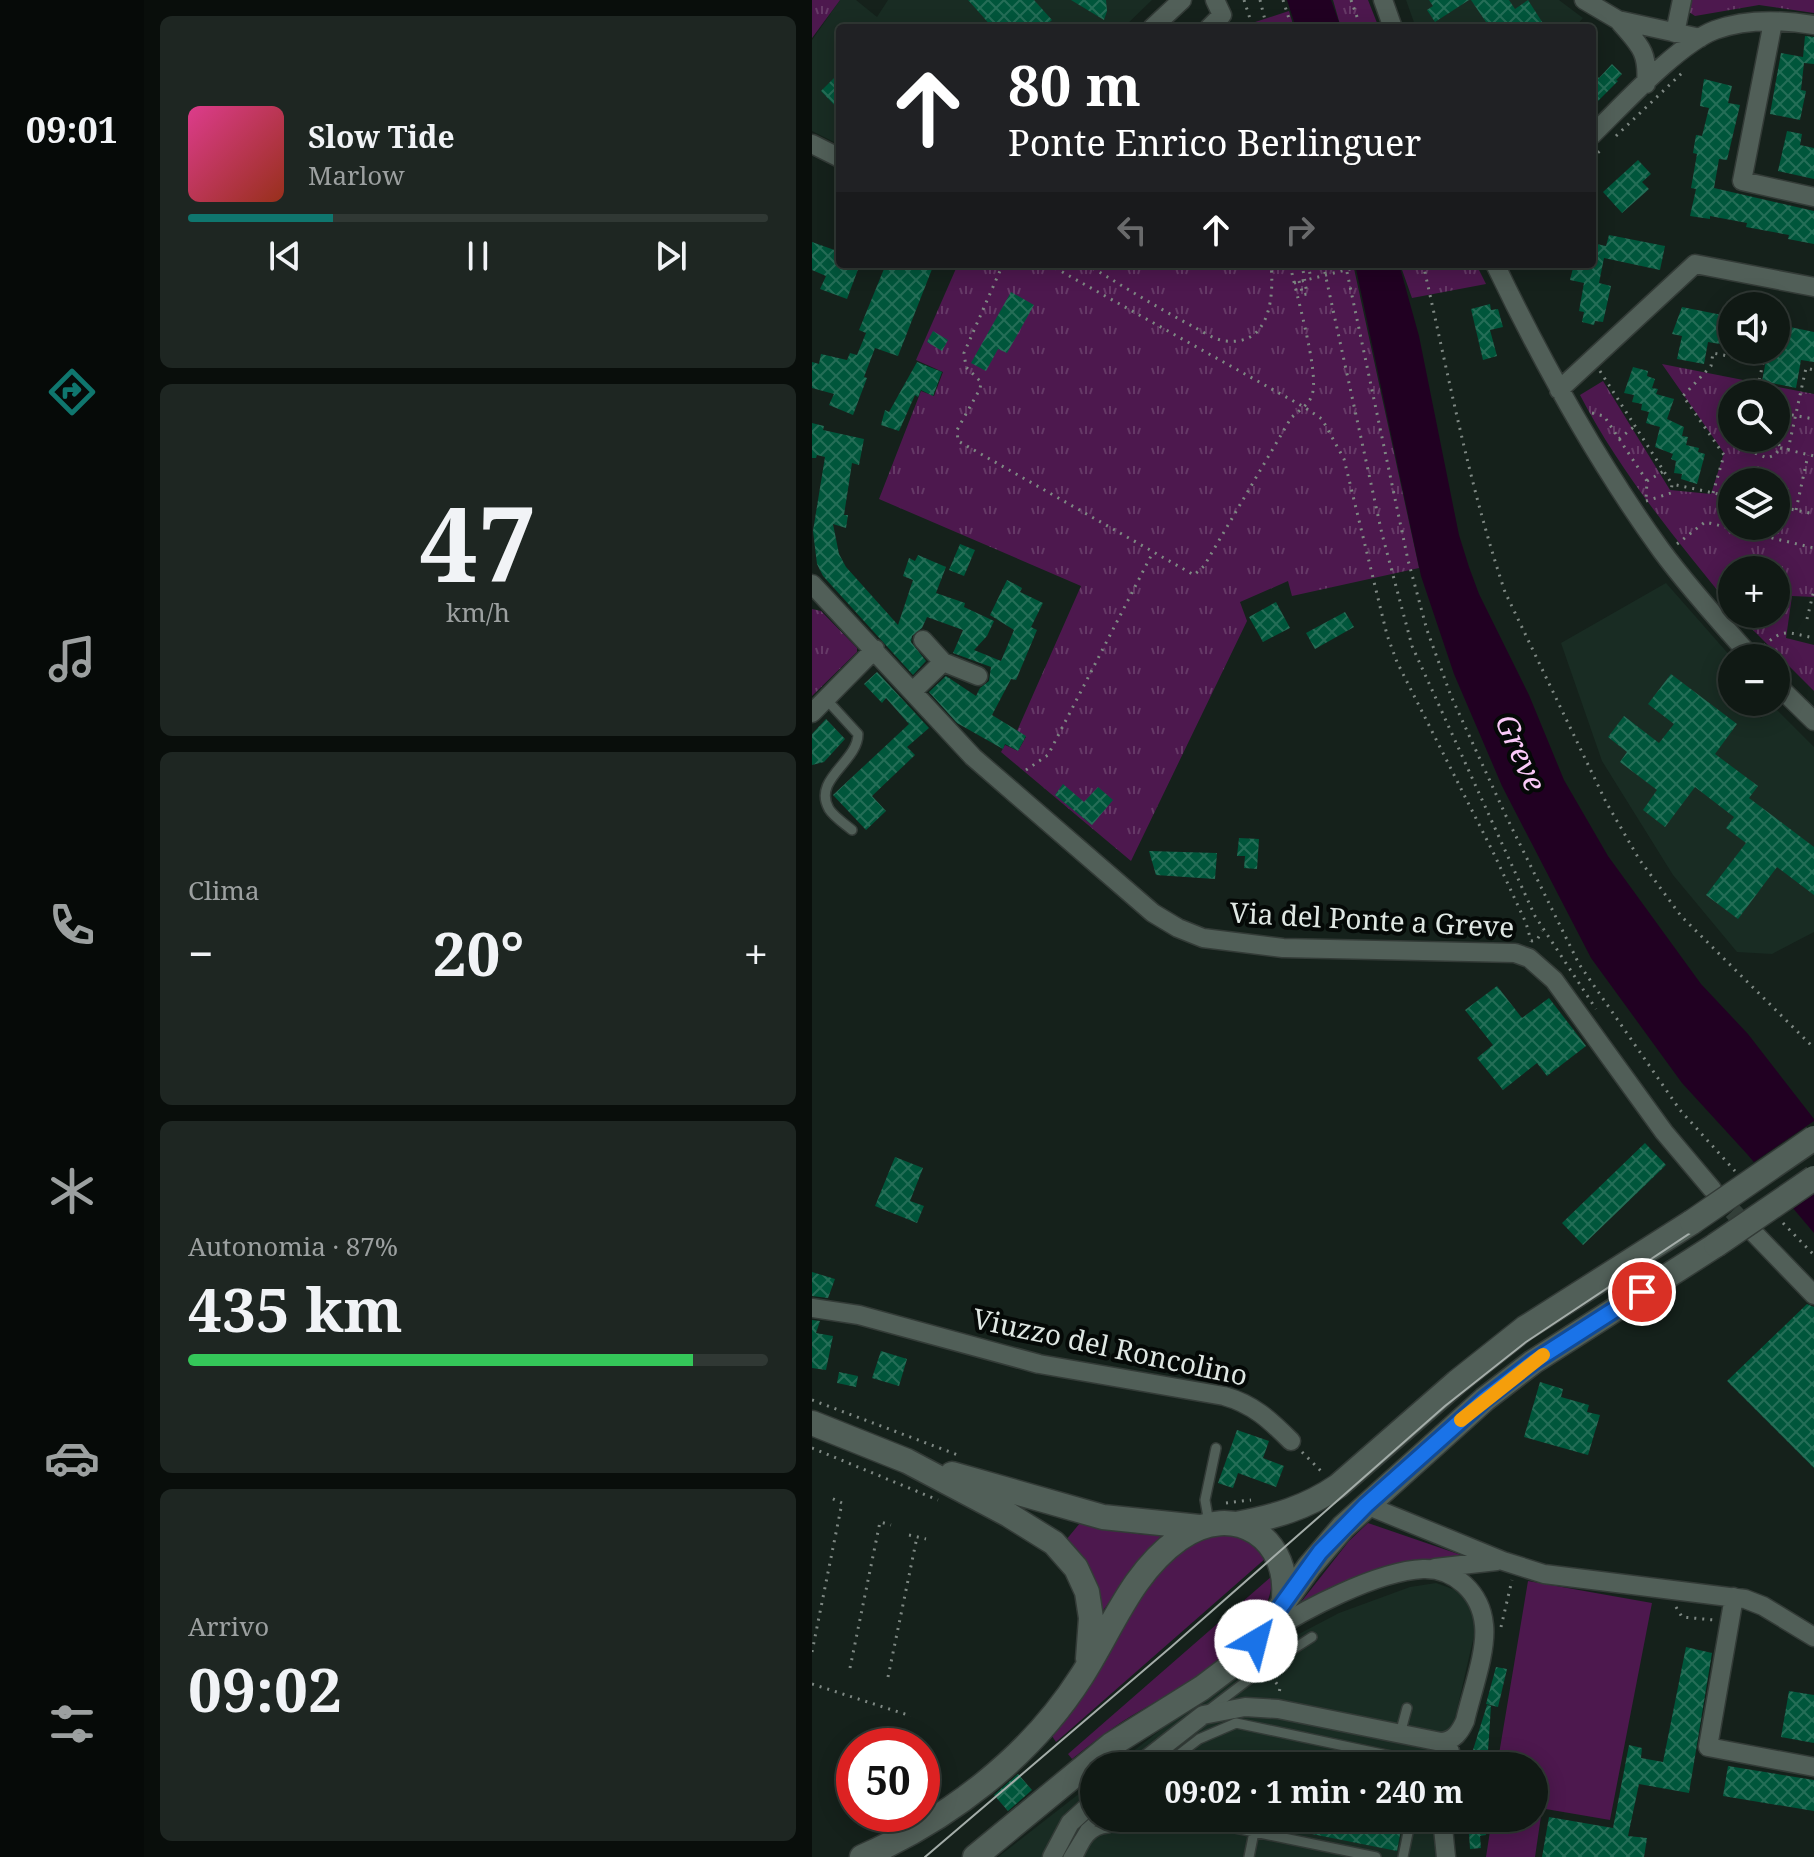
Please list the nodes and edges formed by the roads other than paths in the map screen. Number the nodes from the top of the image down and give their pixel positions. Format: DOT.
graph roads {
  1 [pos="1182,0"];
  2 [pos="1215,0"];
  3 [pos="1383,0"];
  4 [pos="1584,0"];
  5 [pos="1682,0"];
  6 [pos="1618,20"];
  7 [pos="1773,22"];
  8 [pos="1156,24"];
  9 [pos="1213,24"];
  10 [pos="1392,24"];
  11 [pos="1814,25"];
  12 [pos="1675,33"];
  13 [pos="1700,38"];
  14 [pos="1646,84"];
  15 [pos="1596,131"];
  16 [pos="812,144"];
  17 [pos="836,156"];
  18 [pos="1814,197"];
  19 [pos="1497,268"];
  20 [pos="1814,287"];
  21 [pos="1559,390"];
  22 [pos="812,584"];
  23 [pos="923,640"];
  24 [pos="1750,644"];
  25 [pos="875,649"];
  26 [pos="943,662"];
  27 [pos="978,676"];
  28 [pos="913,691"];
  29 [pos="1790,698"];
  30 [pos="826,699"];
  31 [pos="812,713"];
  32 [pos="1814,721"];
  33 [pos="852,830"];
  34 [pos="1814,1138"];
  35 [pos="1814,1178"];
  36 [pos="1712,1189"];
  37 [pos="1755,1234"];
  38 [pos="1814,1295"];
  39 [pos="812,1308"];
  40 [pos="812,1423"];
  41 [pos="1291,1441"];
  42 [pos="1216,1448"];
  43 [pos="907,1461"];
  44 [pos="1366,1505"];
  45 [pos="1236,1524"];
  46 [pos="1204,1526"];
  47 [pos="1503,1561"];
  48 [pos="1424,1569"];
  49 [pos="1734,1597"];
  50 [pos="1282,1607"];
  51 [pos="1312,1637"];
  52 [pos="1814,1637"];
  53 [pos="1256,1641"];
  54 [pos="1087,1667"];
  55 [pos="1407,1708"];
  56 [pos="1203,1715"];
  57 [pos="1222,1719"];
  58 [pos="1381,1730"];
  59 [pos="1400,1734"];
  60 [pos="1441,1742"];
  61 [pos="1156,1752"];
  62 [pos="1186,1752"];
  63 [pos="1370,1752"];
  64 [pos="1375,1752"];
  65 [pos="1450,1752"];
  66 [pos="1814,1767"];
  67 [pos="1080,1814"];
  68 [pos="1083,1832"];
  69 [pos="1095,1832"];
  70 [pos="1254,1832"];
  71 [pos="1408,1832"];
  72 [pos="1443,1832"];
  73 [pos="862,1857"];
  74 [pos="975,1857"];
  75 [pos="1052,1857"];
  76 [pos="1068,1857"];
  77 [pos="1078,1857"];
  78 [pos="1249,1857"];
  79 [pos="1376,1857"];
  80 [pos="1403,1857"];
  81 [pos="1446,1857"];
  1 -- 8 [label="street"];
  2 -- 9 [label="street"];
  3 -- 10 [label="street"];
  4 -- 6 [label="street"];
  5 -- 12 [label="street"];
  6 -- 12 [label="street"];
  6 -- 14 [label="street"];
  7 -- 11 [label="street"];
  7 -- 13 [label="street"];
  7 -- 18 [label="street"];
  12 -- 13 [label="street"];
  13 -- 14 [label="street"];
  14 -- 15 [label="street"];
  16 -- 17 [label="street"];
  19 -- 21 [label="street"];
  20 -- 21 [label="street"];
  21 -- 24 [label="street"];
  22 -- 25 [label="street, Via del Ponte a Greve"];
  23 -- 26 [label="street"];
  25 -- 28 [label="street, Via del Ponte a Greve"];
  25 -- 30 [label="street"];
  26 -- 27 [label="street"];
  26 -- 28 [label="street"];
  28 -- 36 [label="street, Via del Ponte a Greve"];
  29 -- 32 [label="street"];
  30 -- 31 [label="street"];
  30 -- 33 [label="lane"];
  34 -- 45 [label="main road, bridge"];
  35 -- 44 [label="main road, bridge"];
  37 -- 38 [label="street"];
  39 -- 41 [label="street, Viuzzo del Roncolino"];
  40 -- 43 [label="main road"];
  42 -- 46 [label="lane"];
  43 -- 46 [label="main road"];
  43 -- 54 [label="main road"];
  44 -- 47 [label="street"];
  44 -- 50 [label="main road"];
  45 -- 46 [label="main road"];
  45 -- 50 [label="main road"];
  46 -- 54 [label="main road"];
  47 -- 48 [label="street"];
  47 -- 49 [label="street"];
  48 -- 53 [label="street"];
  48 -- 60 [label="street"];
  49 -- 52 [label="street"];
  49 -- 66 [label="street"];
  50 -- 53 [label="main road"];
  51 -- 56 [label="lane"];
  53 -- 74 [label="main road"];
  54 -- 73 [label="main road"];
  55 -- 59 [label="lane"];
  56 -- 57 [label="street"];
  56 -- 61 [label="street"];
  57 -- 58 [label="street"];
  57 -- 62 [label="lane"];
  57 -- 63 [label="lane"];
  58 -- 59 [label="street"];
  58 -- 64 [label="lane"];
  59 -- 60 [label="street"];
  60 -- 65 [label="street"];
  67 -- 75 [label="street"];
  68 -- 76 [label="lane"];
  69 -- 77 [label="lane"];
  70 -- 78 [label="lane"];
  70 -- 79 [label="lane"];
  71 -- 80 [label="lane"];
  72 -- 81 [label="street"];
}
